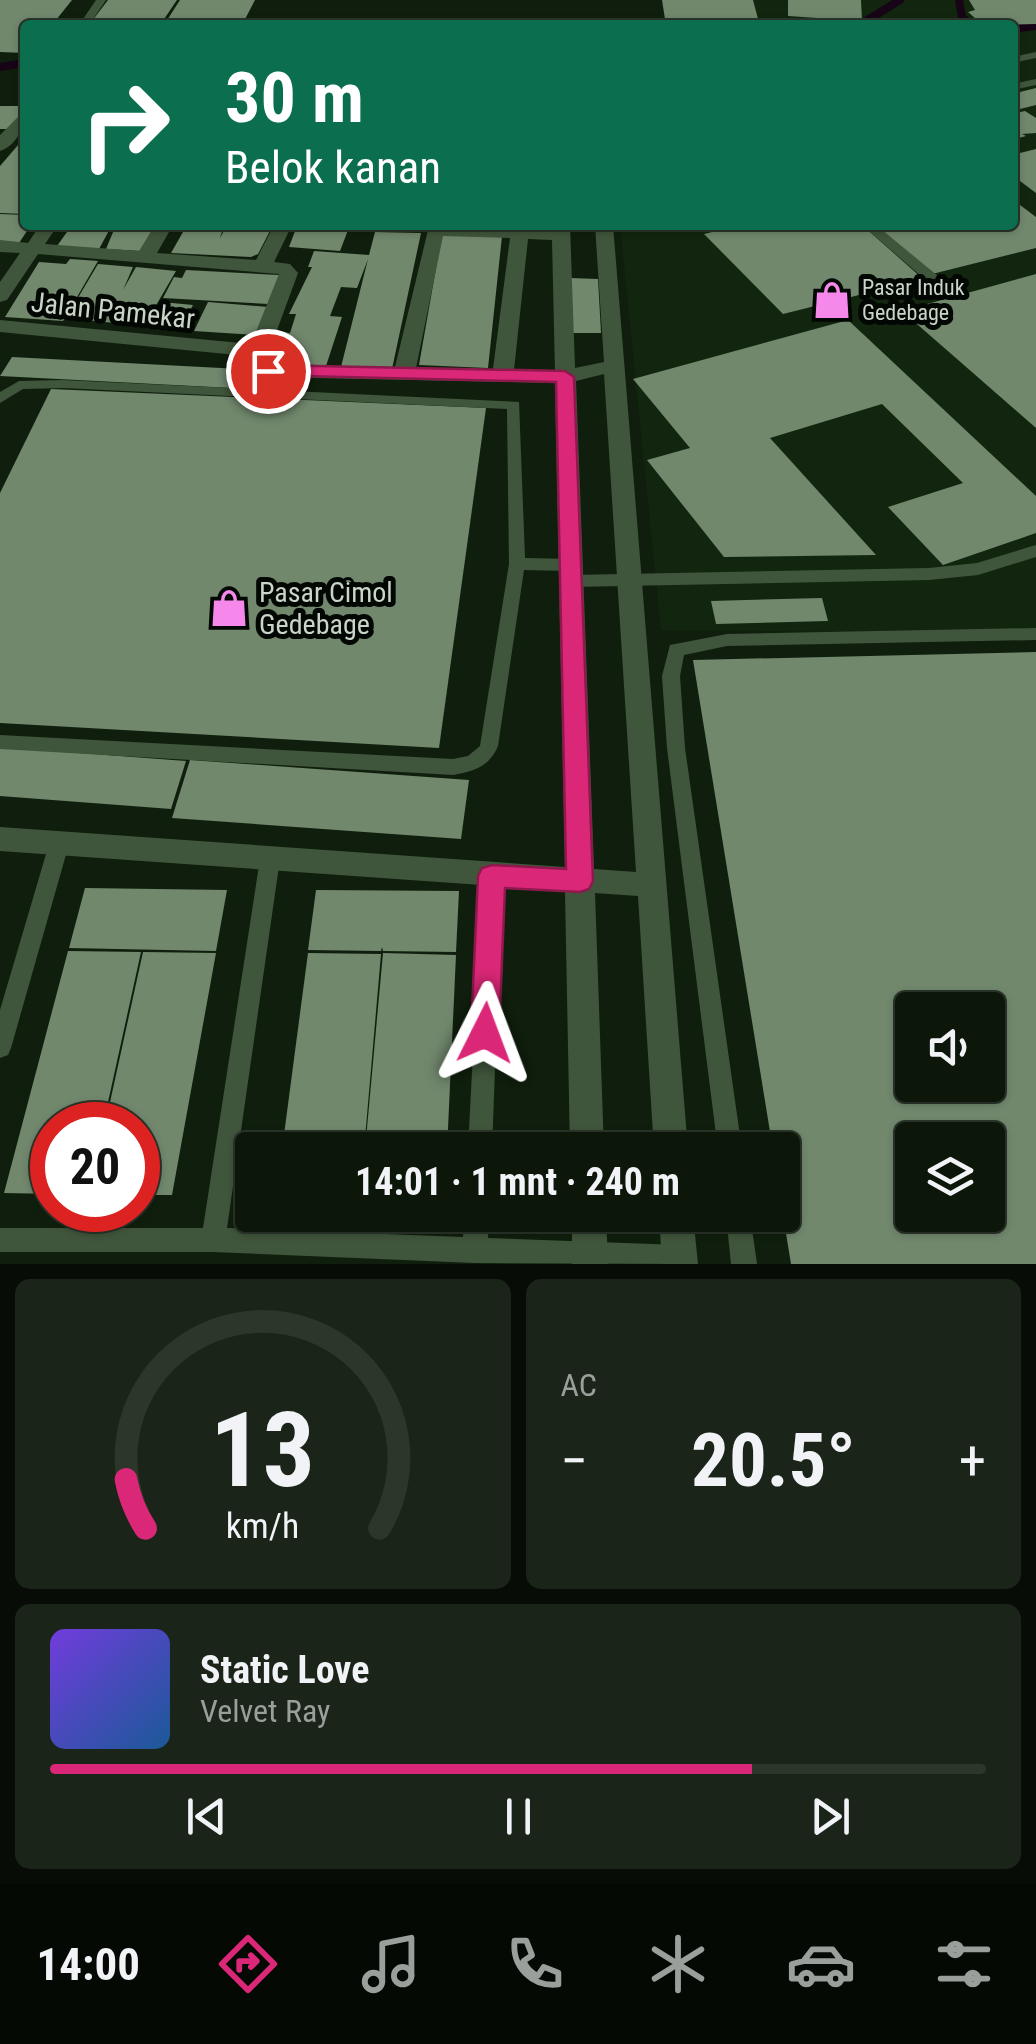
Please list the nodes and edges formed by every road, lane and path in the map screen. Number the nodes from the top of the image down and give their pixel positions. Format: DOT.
graph roads {
  1 [pos="20,120"];
  2 [pos="2,140"];
  3 [pos="45,230"];
  4 [pos="161,230"];
  5 [pos="281,230"];
  6 [pos="436,230"];
  7 [pos="472,230"];
  8 [pos="561,230"];
  9 [pos="604,230"];
  10 [pos="874,230"];
  11 [pos="520,233"];
  12 [pos="0,246"];
  13 [pos="32,248"];
  14 [pos="144,258"];
  15 [pos="264,264"];
  16 [pos="933,279"];
  17 [pos="0,296"];
  18 [pos="0,326"];
  19 [pos="258,351"];
  20 [pos="611,366"];
  21 [pos="404,375"];
  22 [pos="503,375"];
  23 [pos="565,377"];
  24 [pos="0,398"];
  25 [pos="1036,551"];
  26 [pos="517,564"];
  27 [pos="571,573"];
  28 [pos="630,580"];
  29 [pos="1036,634"];
  30 [pos="0,742"];
  31 [pos="0,840"];
  32 [pos="58,844"];
  33 [pos="270,859"];
  34 [pos="492,876"];
  35 [pos="580,881"];
  36 [pos="652,885"];
  37 [pos="0,1048"];
  38 [pos="481,1132"];
  39 [pos="587,1132"];
  40 [pos="670,1132"];
  41 [pos="728,1132"];
  42 [pos="476,1232"];
  43 [pos="589,1232"];
  44 [pos="677,1232"];
  45 [pos="740,1232"];
  46 [pos="0,1240"];
  47 [pos="213,1240"];
  48 [pos="475,1251"];
  49 [pos="590,1260"];
  50 [pos="679,1260"];
  51 [pos="744,1264"];
  1 -- 2 [label="street"];
  3 -- 13 [label="street"];
  4 -- 14 [label="street"];
  5 -- 15 [label="street"];
  6 -- 21 [label="street"];
  7 -- 11 [label="street"];
  8 -- 11 [label="street"];
  8 -- 23 [label="street"];
  9 -- 20 [label="street"];
  10 -- 16 [label="lane"];
  11 -- 22 [label="street"];
  12 -- 13 [label="street"];
  13 -- 14 [label="street"];
  13 -- 17 [label="street"];
  14 -- 15 [label="street"];
  15 -- 19 [label="street"];
  18 -- 19 [label="street, Jalan Pamekar"];
  19 -- 21 [label="street, Jalan Pamekar"];
  20 -- 23 [label="street, Jalan Pamekar"];
  20 -- 28 [label="street"];
  21 -- 22 [label="street, Jalan Pamekar"];
  22 -- 23 [label="street, Jalan Pamekar"];
  23 -- 27 [label="street"];
  24 -- 26 [label="lane"];
  25 -- 28 [label="lane"];
  26 -- 27 [label="lane"];
  26 -- 30 [label="lane"];
  27 -- 28 [label="lane"];
  27 -- 35 [label="street"];
  28 -- 36 [label="street"];
  29 -- 41 [label="lane"];
  31 -- 32 [label="street"];
  32 -- 33 [label="street"];
  32 -- 37 [label="lane"];
  33 -- 34 [label="street"];
  33 -- 47 [label="lane"];
  34 -- 35 [label="street"];
  34 -- 38 [label="lane"];
  35 -- 36 [label="street"];
  35 -- 39 [label="street"];
  36 -- 40 [label="street"];
  42 -- 48 [label="lane"];
  43 -- 49 [label="street"];
  44 -- 50 [label="street"];
  45 -- 51 [label="lane"];
  46 -- 47 [label="lane"];
  47 -- 48 [label="lane"];
  48 -- 49 [label="lane"];
  49 -- 50 [label="lane"];
}
